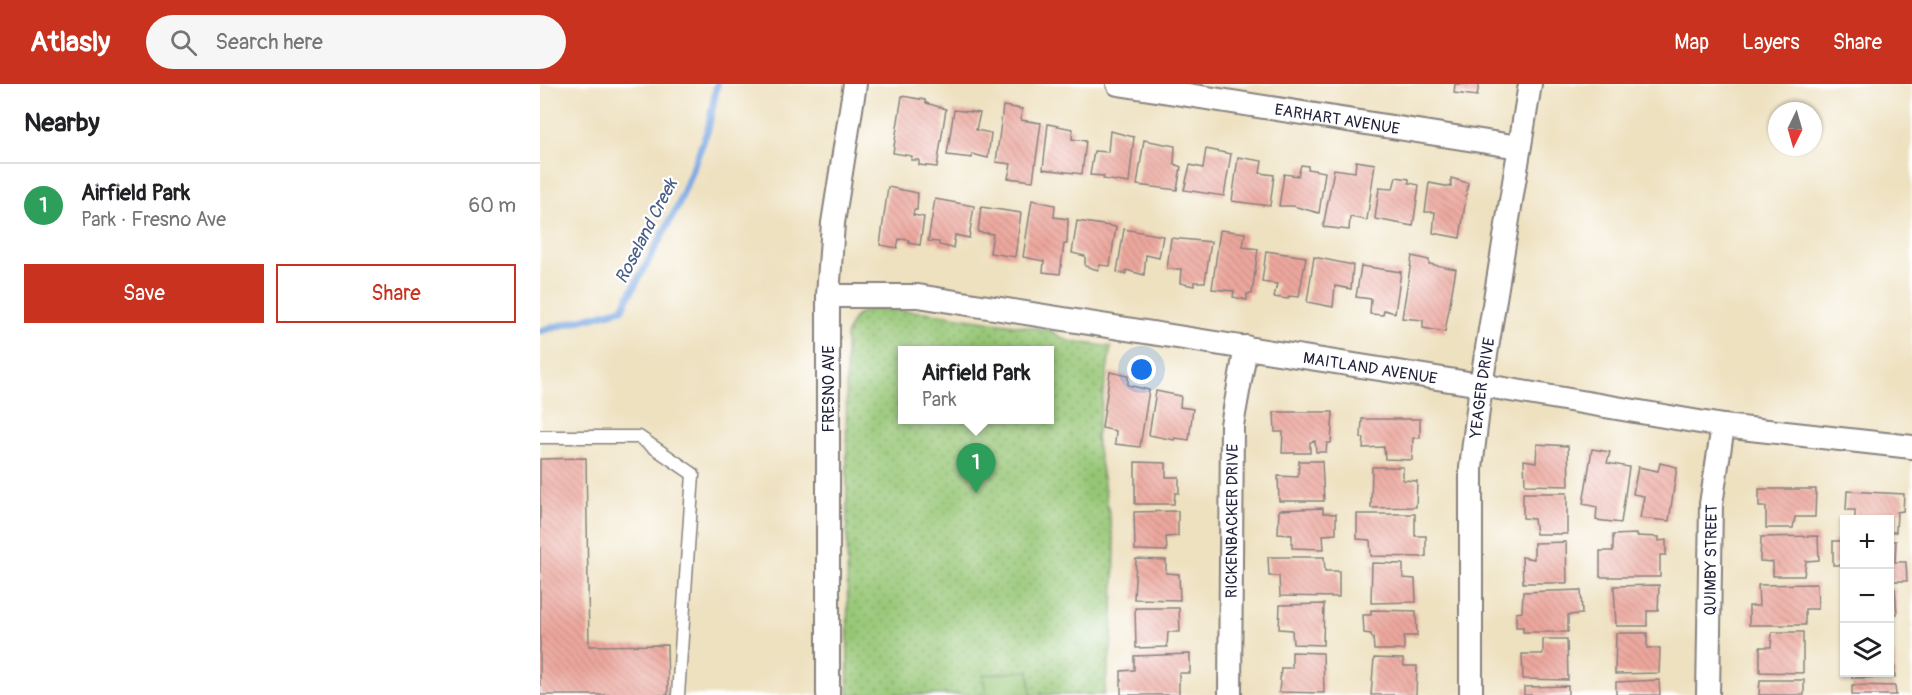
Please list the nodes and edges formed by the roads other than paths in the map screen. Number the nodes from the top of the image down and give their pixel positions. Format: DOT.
graph roads {
  1 [pos="855,84"];
  2 [pos="1118,84"];
  3 [pos="1530,84"];
  4 [pos="1520,147"];
  5 [pos="828,296"];
  6 [pos="1246,347"];
  7 [pos="1482,385"];
  8 [pos="1723,426"];
  9 [pos="540,437"];
  10 [pos="1912,447"];
  11 [pos="678,695"];
  12 [pos="828,695"];
  13 [pos="1230,695"];
  14 [pos="1472,695"];
  15 [pos="1708,695"];
  1 -- 5 [label="street, FRESNO AVE"];
  2 -- 4 [label="street, EARHART AVENUE"];
  3 -- 4 [label="street, YEAGER DRIVE"];
  4 -- 7 [label="street, YEAGER DRIVE"];
  5 -- 6 [label="street, MAITLAND AVENUE"];
  5 -- 12 [label="street, FRESNO AVE"];
  6 -- 7 [label="street, MAITLAND AVENUE"];
  6 -- 13 [label="street, RICKENBACKER DRIVE"];
  7 -- 8 [label="street, MAITLAND AVENUE"];
  7 -- 14 [label="street, YEAGER DRIVE"];
  8 -- 10 [label="street, MAITLAND AVENUE"];
  8 -- 15 [label="street, QUIMBY STREET"];
  9 -- 11 [label="lane"];
}
